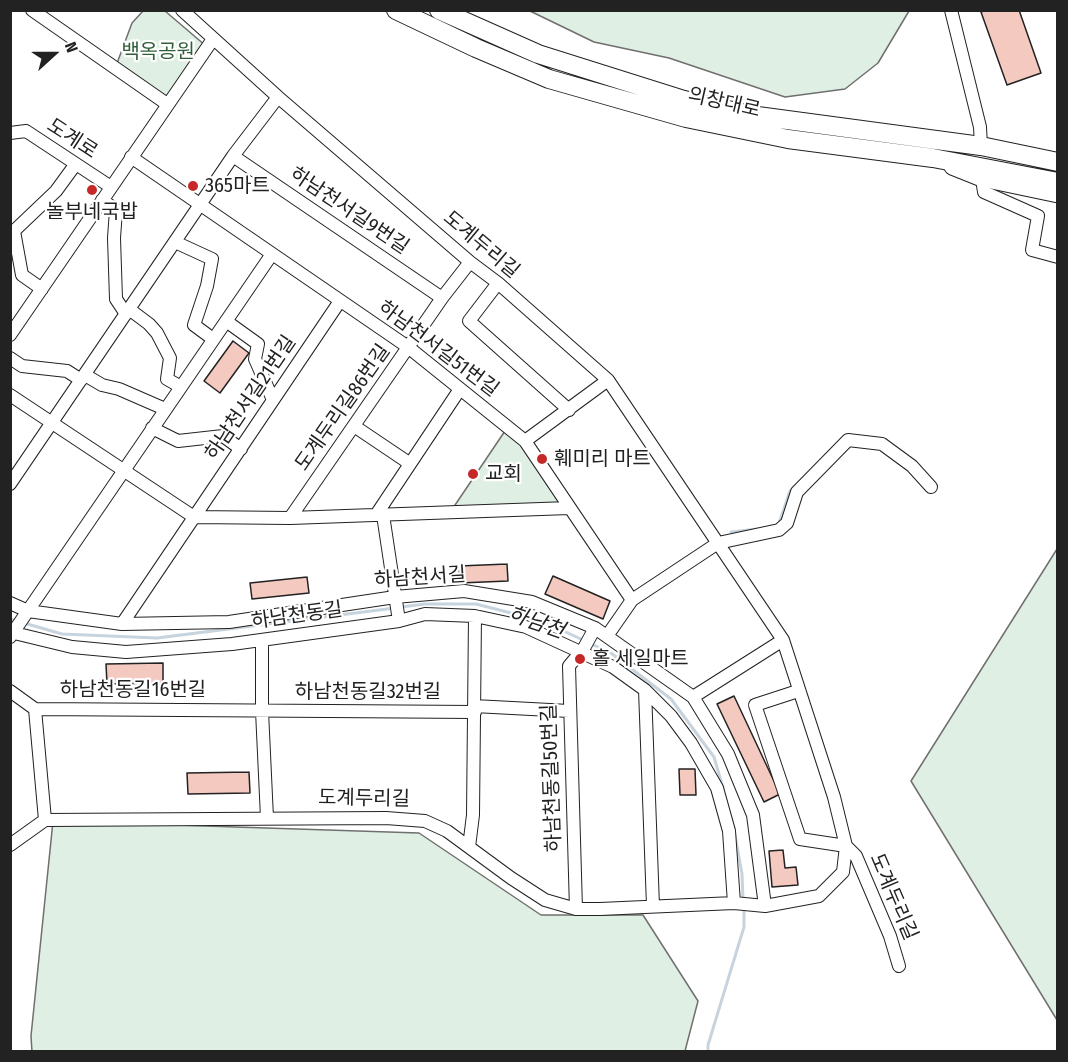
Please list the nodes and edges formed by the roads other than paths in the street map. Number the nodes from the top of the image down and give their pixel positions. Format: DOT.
graph roads {
  1 [pos="32,10"];
  2 [pos="182,10"];
  3 [pos="396,10"];
  4 [pos="438,10"];
  5 [pos="951,10"];
  6 [pos="213,39"];
  7 [pos="278,97"];
  8 [pos="167,104"];
  9 [pos="10,133"];
  10 [pos="981,146"];
  11 [pos="1058,147"];
  12 [pos="1014,152"];
  13 [pos="233,156"];
  14 [pos="131,158"];
  15 [pos="933,159"];
  16 [pos="1058,162"];
  17 [pos="75,165"];
  18 [pos="981,179"];
  19 [pos="1058,182"];
  20 [pos="111,187"];
  21 [pos="1058,195"];
  22 [pos="102,200"];
  23 [pos="200,205"];
  24 [pos="12,230"];
  25 [pos="175,242"];
  26 [pos="272,254"];
  27 [pos="1058,256"];
  28 [pos="470,262"];
  29 [pos="498,283"];
  30 [pos="42,289"];
  31 [pos="442,298"];
  32 [pos="340,301"];
  33 [pos="128,312"];
  34 [pos="226,321"];
  35 [pos="11,332"];
  36 [pos="213,339"];
  37 [pos="408,347"];
  38 [pos="10,358"];
  39 [pos="83,378"];
  40 [pos="608,380"];
  41 [pos="181,387"];
  42 [pos="460,389"];
  43 [pos="10,395"];
  44 [pos="273,400"];
  45 [pos="165,409"];
  46 [pos="569,410"];
  47 [pos="52,423"];
  48 [pos="354,426"];
  49 [pos="153,428"];
  50 [pos="525,441"];
  51 [pos="240,448"];
  52 [pos="409,463"];
  53 [pos="124,470"];
  54 [pos="10,484"];
  55 [pos="931,487"];
  56 [pos="569,508"];
  57 [pos="379,515"];
  58 [pos="194,517"];
  59 [pos="290,518"];
  60 [pos="718,543"];
  61 [pos="395,599"];
  62 [pos="632,600"];
  63 [pos="10,603"];
  64 [pos="26,613"];
  65 [pos="475,616"];
  66 [pos="399,619"];
  67 [pos="122,624"];
  68 [pos="593,632"];
  69 [pos="13,633"];
  70 [pos="608,636"];
  71 [pos="262,640"];
  72 [pos="783,640"];
  73 [pos="582,650"];
  74 [pos="645,690"];
  75 [pos="10,691"];
  76 [pos="798,691"];
  77 [pos="693,697"];
  78 [pos="35,709"];
  79 [pos="474,709"];
  80 [pos="262,711"];
  81 [pos="569,711"];
  82 [pos="267,818"];
  83 [pos="45,820"];
  84 [pos="10,844"];
  85 [pos="846,846"];
  86 [pos="469,847"];
  87 [pos="736,903"];
  88 [pos="760,905"];
  89 [pos="652,906"];
  90 [pos="576,909"];
  91 [pos="899,966"];
  1 -- 8 [label="street"];
  2 -- 6 [label="street, 도계두리길"];
  3 -- 15 [label="highway, 의창대로"];
  4 -- 10 [label="highway, 의창대로"];
  5 -- 10 [label="street"];
  6 -- 7 [label="street, 도계두리길"];
  6 -- 8 [label="street"];
  7 -- 13 [label="street"];
  7 -- 28 [label="street, 도계두리길"];
  8 -- 14 [label="street"];
  9 -- 17 [label="street, 도계로"];
  10 -- 12 [label="highway, 의창대로"];
  11 -- 12 [label="highway"];
  12 -- 16 [label="highway, 의창대로"];
  13 -- 23 [label="street"];
  13 -- 31 [label="street, 하남천서길9번길"];
  14 -- 20 [label="street"];
  14 -- 23 [label="street, 하남천서길51번길"];
  15 -- 18 [label="main road"];
  15 -- 19 [label="highway, 의창대로"];
  17 -- 20 [label="street, 도계로"];
  17 -- 24 [label="street"];
  18 -- 21 [label="main road"];
  18 -- 27 [label="street"];
  20 -- 22 [label="street"];
  22 -- 30 [label="street"];
  22 -- 33 [label="street"];
  23 -- 25 [label="street"];
  23 -- 26 [label="street, 하남천서길51번길"];
  24 -- 30 [label="street"];
  25 -- 33 [label="street"];
  25 -- 36 [label="street"];
  26 -- 32 [label="street, 하남천서길51번길"];
  26 -- 34 [label="street"];
  28 -- 29 [label="street, 도계두리길"];
  28 -- 31 [label="street, 도계두리길86번길"];
  29 -- 40 [label="street, 도계두리길"];
  29 -- 46 [label="street"];
  30 -- 35 [label="street"];
  31 -- 37 [label="street, 도계두리길86번길"];
  32 -- 37 [label="street, 하남천서길51번길"];
  32 -- 44 [label="street, 하남천서길21번길"];
  33 -- 39 [label="street"];
  33 -- 41 [label="street"];
  34 -- 36 [label="street"];
  34 -- 44 [label="street"];
  36 -- 41 [label="street"];
  37 -- 42 [label="street, 하남천서길51번길"];
  37 -- 48 [label="street, 도계두리길86번길"];
  38 -- 39 [label="street"];
  39 -- 45 [label="street"];
  39 -- 47 [label="street"];
  40 -- 46 [label="street"];
  40 -- 60 [label="street, 도계두리길"];
  41 -- 45 [label="street"];
  42 -- 50 [label="street, 하남천서길51번길"];
  42 -- 52 [label="street"];
  43 -- 47 [label="street"];
  44 -- 51 [label="street, 하남천서길21번길"];
  45 -- 49 [label="street"];
  46 -- 50 [label="street"];
  47 -- 53 [label="street"];
  47 -- 54 [label="street"];
  48 -- 52 [label="street"];
  48 -- 59 [label="street, 도계두리길86번길"];
  49 -- 51 [label="street"];
  49 -- 53 [label="street"];
  50 -- 56 [label="street, 하남천서길51번길"];
  51 -- 58 [label="street, 하남천서길21번길"];
  52 -- 57 [label="street"];
  53 -- 58 [label="street"];
  53 -- 64 [label="street"];
  55 -- 60 [label="street"];
  56 -- 57 [label="street"];
  56 -- 62 [label="street, 하남천서길51번길"];
  57 -- 59 [label="street"];
  57 -- 61 [label="street"];
  58 -- 59 [label="street"];
  58 -- 67 [label="street, 하남천서길21번길"];
  60 -- 62 [label="street"];
  60 -- 72 [label="street, 도계두리길"];
  61 -- 66 [label="street"];
  61 -- 67 [label="street, 하남천서길"];
  61 -- 68 [label="street, 하남천서길"];
  62 -- 70 [label="street"];
  63 -- 64 [label="street, 하남천서길"];
  64 -- 67 [label="street, 하남천서길"];
  64 -- 69 [label="street"];
  65 -- 66 [label="street, 하남천동길"];
  65 -- 73 [label="street, 하남천동길"];
  65 -- 79 [label="street"];
  66 -- 71 [label="street, 하남천동길"];
  68 -- 70 [label="street, 하남천서길"];
  68 -- 73 [label="street, 하남천동길50번길"];
  69 -- 71 [label="street, 하남천동길"];
  70 -- 77 [label="street, 하남천서길"];
  71 -- 80 [label="street"];
  72 -- 76 [label="street, 도계두리길"];
  72 -- 77 [label="street"];
  73 -- 74 [label="street, 하남천동길"];
  73 -- 81 [label="street, 하남천동길50번길"];
  74 -- 87 [label="street, 하남천동길"];
  74 -- 89 [label="street"];
  75 -- 78 [label="street, 하남천동길16번길"];
  76 -- 85 [label="street, 도계두리길"];
  76 -- 85 [label="street"];
  77 -- 88 [label="street, 하남천서길"];
  78 -- 80 [label="street, 하남천동길16번길"];
  78 -- 83 [label="street"];
  79 -- 80 [label="street, 하남천동길32번길"];
  79 -- 81 [label="street, 하남천동길32번길"];
  79 -- 86 [label="street"];
  80 -- 82 [label="street"];
  81 -- 90 [label="street, 하남천동길50번길"];
  82 -- 83 [label="street, 도계두리길"];
  82 -- 86 [label="street, 도계두리길"];
  83 -- 84 [label="street"];
  85 -- 88 [label="street, 도계두리길"];
  85 -- 91 [label="street, 도계두리길"];
  86 -- 90 [label="street, 도계두리길"];
  87 -- 88 [label="street, 도계두리길"];
  87 -- 89 [label="street, 도계두리길"];
  89 -- 90 [label="street, 도계두리길"];
}
